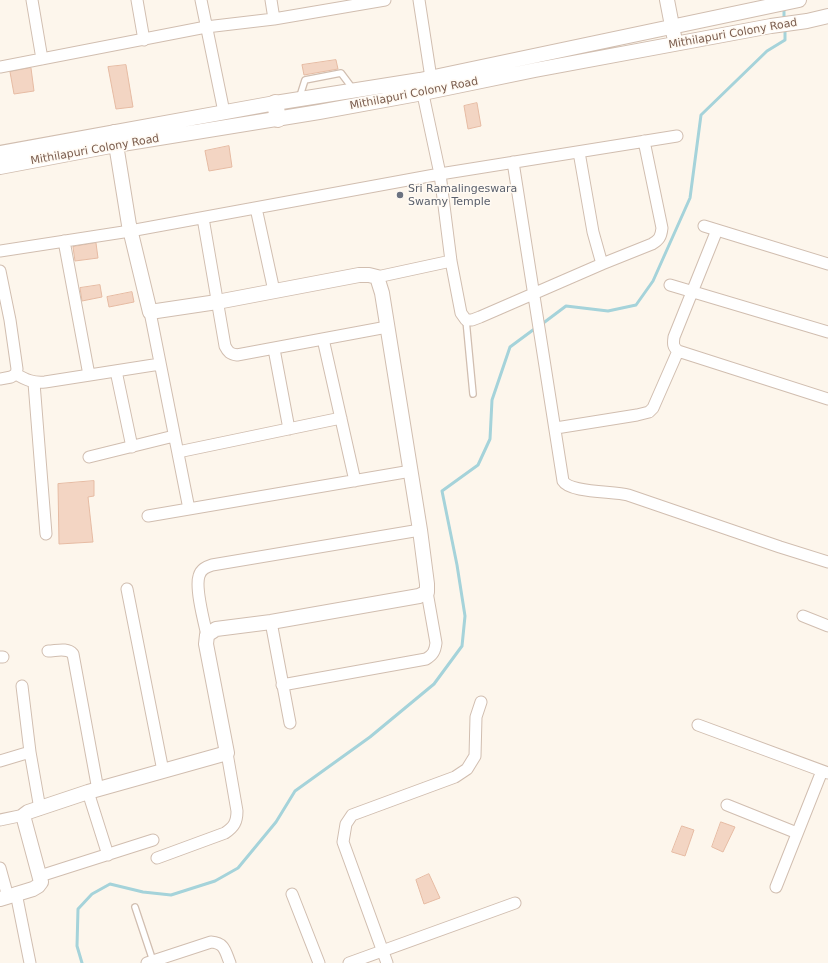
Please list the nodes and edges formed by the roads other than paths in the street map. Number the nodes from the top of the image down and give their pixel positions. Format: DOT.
graph roads {
  1 [pos="32,0"];
  2 [pos="137,0"];
  3 [pos="201,0"];
  4 [pos="271,0"];
  5 [pos="385,0"];
  6 [pos="419,0"];
  7 [pos="668,0"];
  8 [pos="799,0"];
  9 [pos="828,16"];
  10 [pos="274,19"];
  11 [pos="672,26"];
  12 [pos="206,27"];
  13 [pos="144,40"];
  14 [pos="675,44"];
  15 [pos="42,59"];
  16 [pos="0,67"];
  17 [pos="425,84"];
  18 [pos="354,90"];
  19 [pos="298,99"];
  20 [pos="277,111"];
  21 [pos="224,112"];
  22 [pos="676,136"];
  23 [pos="115,138"];
  24 [pos="644,141"];
  25 [pos="579,152"];
  26 [pos="0,153"];
  27 [pos="513,162"];
  28 [pos="0,167"];
  29 [pos="440,174"];
  30 [pos="256,208"];
  31 [pos="202,218"];
  32 [pos="704,226"];
  33 [pos="717,230"];
  34 [pos="130,231"];
  35 [pos="64,241"];
  36 [pos="0,251"];
  37 [pos="451,261"];
  38 [pos="602,264"];
  39 [pos="828,264"];
  40 [pos="0,271"];
  41 [pos="377,277"];
  42 [pos="670,285"];
  43 [pos="274,291"];
  44 [pos="692,291"];
  45 [pos="534,294"];
  46 [pos="217,302"];
  47 [pos="150,312"];
  48 [pos="5,320"];
  49 [pos="466,320"];
  50 [pos="387,327"];
  51 [pos="828,332"];
  52 [pos="323,339"];
  53 [pos="274,349"];
  54 [pos="678,351"];
  55 [pos="160,364"];
  56 [pos="116,371"];
  57 [pos="16,374"];
  58 [pos="89,376"];
  59 [pos="0,378"];
  60 [pos="34,383"];
  61 [pos="473,394"];
  62 [pos="828,399"];
  63 [pos="341,418"];
  64 [pos="556,428"];
  65 [pos="290,429"];
  66 [pos="174,436"];
  67 [pos="132,446"];
  68 [pos="178,452"];
  69 [pos="89,457"];
  70 [pos="410,471"];
  71 [pos="355,480"];
  72 [pos="189,509"];
  73 [pos="148,516"];
  74 [pos="420,530"];
  75 [pos="46,534"];
  76 [pos="828,562"];
  77 [pos="126,589"];
  78 [pos="427,592"];
  79 [pos="803,616"];
  80 [pos="271,622"];
  81 [pos="828,626"];
  82 [pos="207,635"];
  83 [pos="48,651"];
  84 [pos="282,685"];
  85 [pos="22,686"];
  86 [pos="481,702"];
  87 [pos="290,723"];
  88 [pos="698,725"];
  89 [pos="30,752"];
  90 [pos="226,753"];
  91 [pos="0,761"];
  92 [pos="163,771"];
  93 [pos="825,772"];
  94 [pos="93,791"];
  95 [pos="727,805"];
  96 [pos="40,809"];
  97 [pos="24,815"];
  98 [pos="0,820"];
  99 [pos="797,833"];
  100 [pos="153,840"];
  101 [pos="108,855"];
  102 [pos="157,858"];
  103 [pos="0,868"];
  104 [pos="40,876"];
  105 [pos="776,888"];
  106 [pos="292,894"];
  107 [pos="8,896"];
  108 [pos="515,903"];
  109 [pos="135,907"];
  110 [pos="382,951"];
  111 [pos="150,962"];
  112 [pos="30,963"];
  113 [pos="230,963"];
  114 [pos="319,963"];
  115 [pos="349,963"];
  116 [pos="387,963"];
  1 -- 15 [label="street"];
  2 -- 13 [label="street"];
  3 -- 12 [label="street"];
  4 -- 10 [label="street"];
  5 -- 10 [label="street"];
  6 -- 17 [label="street"];
  7 -- 11 [label="street"];
  8 -- 11 [label="street, Mithilapuri Colony Road"];
  9 -- 14 [label="street, Mithilapuri Colony Road"];
  10 -- 12 [label="street"];
  11 -- 14 [label="street"];
  11 -- 17 [label="street, Mithilapuri Colony Road"];
  12 -- 13 [label="street"];
  12 -- 21 [label="street"];
  13 -- 15 [label="street"];
  14 -- 17 [label="street, Mithilapuri Colony Road"];
  15 -- 16 [label="street"];
  17 -- 18 [label="street, Mithilapuri Colony Road"];
  17 -- 20 [label="street, Mithilapuri Colony Road"];
  17 -- 29 [label="street"];
  18 -- 19 [label="street, Mithilapuri Colony Road"];
  18 -- 19 [label="lane"];
  19 -- 20 [label="street, Mithilapuri Colony Road"];
  20 -- 21 [label="street, Mithilapuri Colony Road"];
  20 -- 23 [label="street, Mithilapuri Colony Road"];
  21 -- 23 [label="street, Mithilapuri Colony Road"];
  22 -- 24 [label="street"];
  23 -- 26 [label="street, Mithilapuri Colony Road"];
  23 -- 28 [label="street, Mithilapuri Colony Road"];
  23 -- 34 [label="street"];
  24 -- 25 [label="street"];
  24 -- 38 [label="street"];
  25 -- 27 [label="street"];
  25 -- 38 [label="street"];
  27 -- 29 [label="street"];
  27 -- 45 [label="street"];
  29 -- 30 [label="street"];
  29 -- 37 [label="street"];
  30 -- 31 [label="street"];
  30 -- 43 [label="street"];
  31 -- 34 [label="street"];
  31 -- 46 [label="street"];
  32 -- 33 [label="street"];
  33 -- 39 [label="street"];
  33 -- 44 [label="street"];
  34 -- 35 [label="street"];
  34 -- 47 [label="street"];
  35 -- 36 [label="street"];
  35 -- 58 [label="street"];
  37 -- 41 [label="street"];
  37 -- 49 [label="street"];
  38 -- 45 [label="street"];
  40 -- 48 [label="street"];
  41 -- 43 [label="street"];
  41 -- 50 [label="street"];
  42 -- 44 [label="street"];
  43 -- 46 [label="street"];
  44 -- 51 [label="street"];
  44 -- 54 [label="street"];
  45 -- 49 [label="street"];
  45 -- 64 [label="street"];
  46 -- 47 [label="street"];
  46 -- 53 [label="street"];
  47 -- 55 [label="street"];
  48 -- 57 [label="street"];
  49 -- 61 [label="lane"];
  50 -- 52 [label="street"];
  50 -- 70 [label="street"];
  52 -- 53 [label="street"];
  52 -- 63 [label="street"];
  53 -- 65 [label="street"];
  54 -- 62 [label="street"];
  54 -- 64 [label="street"];
  55 -- 56 [label="street"];
  55 -- 66 [label="street"];
  56 -- 58 [label="street"];
  56 -- 67 [label="street"];
  57 -- 59 [label="street"];
  57 -- 60 [label="street"];
  58 -- 60 [label="street"];
  60 -- 75 [label="street"];
  63 -- 65 [label="street"];
  63 -- 71 [label="street"];
  64 -- 76 [label="street"];
  65 -- 68 [label="street"];
  66 -- 67 [label="street"];
  66 -- 68 [label="street"];
  67 -- 69 [label="street"];
  68 -- 72 [label="street"];
  70 -- 71 [label="street"];
  70 -- 74 [label="street"];
  71 -- 72 [label="street"];
  72 -- 73 [label="street"];
  74 -- 78 [label="street"];
  74 -- 82 [label="street"];
  77 -- 92 [label="street"];
  78 -- 80 [label="street"];
  78 -- 84 [label="street"];
  79 -- 81 [label="street"];
  80 -- 82 [label="street"];
  80 -- 84 [label="street"];
  82 -- 90 [label="street"];
  83 -- 94 [label="street"];
  84 -- 87 [label="street"];
  85 -- 89 [label="street"];
  86 -- 110 [label="street"];
  88 -- 93 [label="street"];
  89 -- 91 [label="street"];
  89 -- 96 [label="street"];
  90 -- 92 [label="street"];
  90 -- 102 [label="street"];
  92 -- 94 [label="street"];
  93 -- 99 [label="street"];
  94 -- 96 [label="street"];
  94 -- 101 [label="street"];
  95 -- 99 [label="street"];
  96 -- 97 [label="street"];
  97 -- 98 [label="street"];
  97 -- 104 [label="street"];
  99 -- 105 [label="street"];
  100 -- 101 [label="street"];
  101 -- 104 [label="street"];
  103 -- 107 [label="street"];
  104 -- 107 [label="street"];
  106 -- 114 [label="street"];
  107 -- 112 [label="street"];
  108 -- 110 [label="street"];
  109 -- 111 [label="lane"];
  110 -- 115 [label="street"];
  110 -- 116 [label="street"];
  111 -- 113 [label="street"];
}
